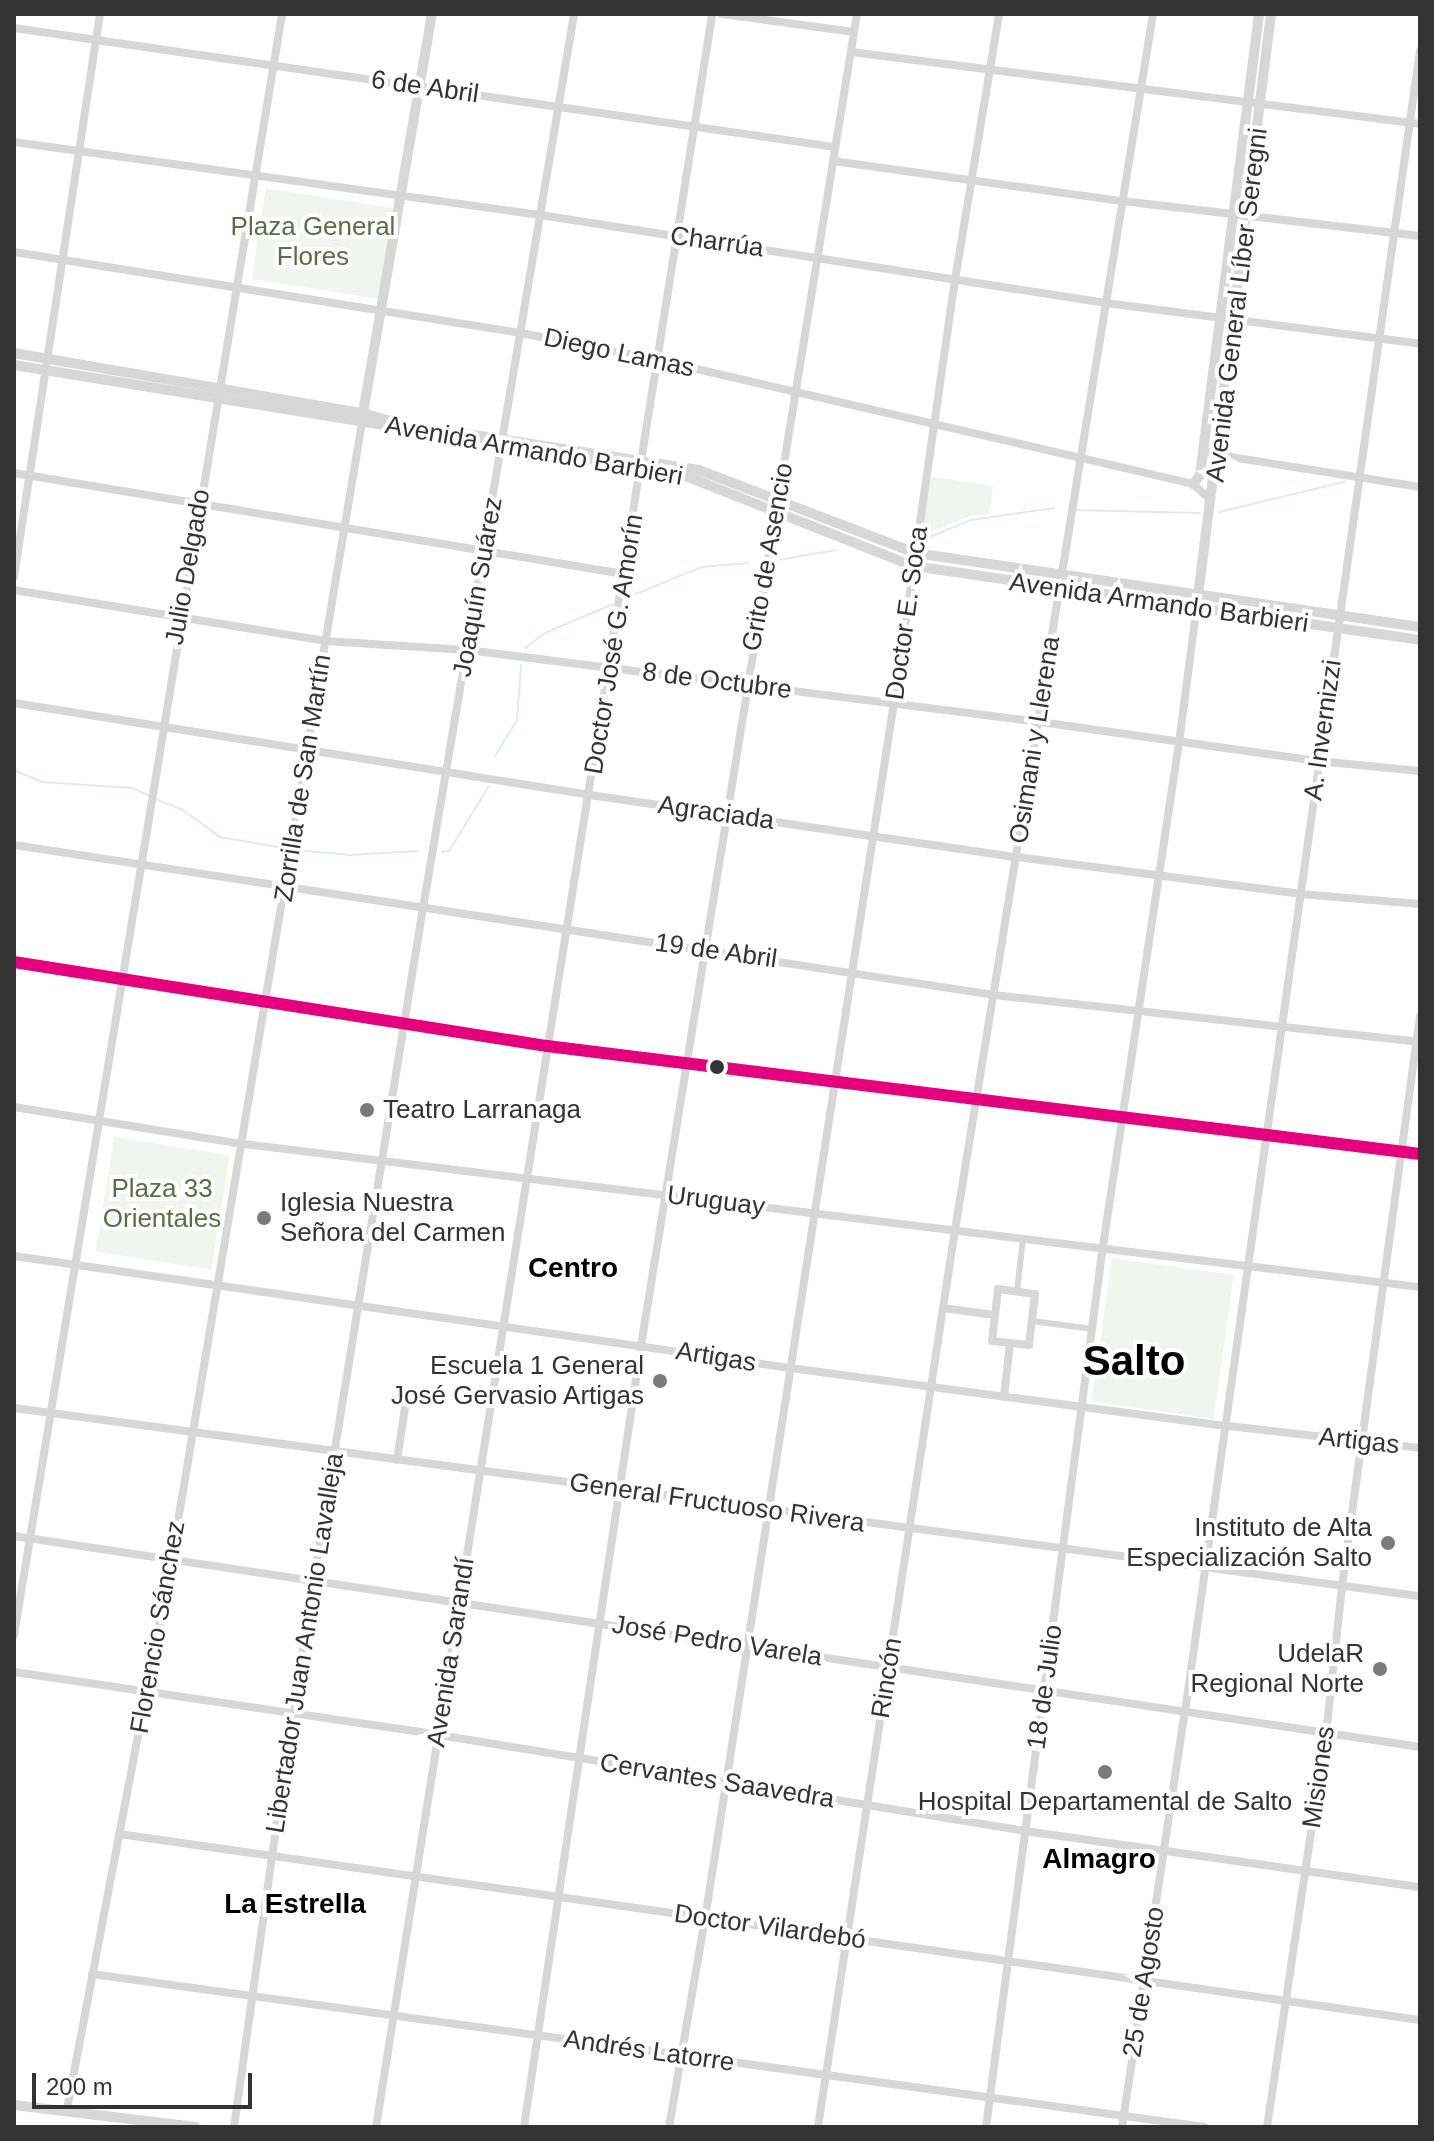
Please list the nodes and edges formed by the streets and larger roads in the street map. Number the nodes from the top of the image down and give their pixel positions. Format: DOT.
graph roads {
  1 [pos="100,14"];
  2 [pos="282,14"];
  3 [pos="432,14"];
  4 [pos="574,14"];
  5 [pos="712,14"];
  6 [pos="722,14"];
  7 [pos="857,14"];
  8 [pos="999,14"];
  9 [pos="1153,14"];
  10 [pos="1259,14"];
  11 [pos="1271,14"];
  12 [pos="14,28"];
  13 [pos="854,32"];
  14 [pos="96,40"];
  15 [pos="1420,51"];
  16 [pos="851,52"];
  17 [pos="274,66"];
  18 [pos="989,71"];
  19 [pos="420,87"];
  20 [pos="1140,90"];
  21 [pos="1249,104"];
  22 [pos="1262,105"];
  23 [pos="559,106"];
  24 [pos="1408,122"];
  25 [pos="1420,124"];
  26 [pos="695,126"];
  27 [pos="14,142"];
  28 [pos="835,147"];
  29 [pos="79,151"];
  30 [pos="833,161"];
  31 [pos="255,176"];
  32 [pos="971,180"];
  33 [pos="401,196"];
  34 [pos="1122,201"];
  35 [pos="1235,213"];
  36 [pos="540,215"];
  37 [pos="1248,215"];
  38 [pos="1392,232"];
  39 [pos="1420,236"];
  40 [pos="677,237"];
  41 [pos="14,252"];
  42 [pos="818,257"];
  43 [pos="63,260"];
  44 [pos="955,280"];
  45 [pos="236,287"];
  46 [pos="1106,303"];
  47 [pos="381,310"];
  48 [pos="1222,316"];
  49 [pos="1235,318"];
  50 [pos="521,333"];
  51 [pos="1379,338"];
  52 [pos="1420,344"];
  53 [pos="14,353"];
  54 [pos="48,358"];
  55 [pos="658,360"];
  56 [pos="14,365"];
  57 [pos="46,370"];
  58 [pos="796,392"];
  59 [pos="218,394"];
  60 [pos="363,417"];
  61 [pos="933,425"];
  62 [pos="502,443"];
  63 [pos="1203,450"];
  64 [pos="1218,455"];
  65 [pos="1081,457"];
  66 [pos="642,464"];
  67 [pos="14,473"];
  68 [pos="29,475"];
  69 [pos="1361,478"];
  70 [pos="1193,484"];
  71 [pos="1420,487"];
  72 [pos="1212,500"];
  73 [pos="199,504"];
  74 [pos="777,505"];
  75 [pos="344,530"];
  76 [pos="484,550"];
  77 [pos="915,553"];
  78 [pos="913,566"];
  79 [pos="624,574"];
  80 [pos="14,577"];
  81 [pos="1061,577"];
  82 [pos="1059,589"];
  83 [pos="14,590"];
  84 [pos="1198,596"];
  85 [pos="1197,609"];
  86 [pos="1340,616"];
  87 [pos="179,618"];
  88 [pos="1420,627"];
  89 [pos="1338,629"];
  90 [pos="1420,640"];
  91 [pos="325,641"];
  92 [pos="467,650"];
  93 [pos="610,667"];
  94 [pos="746,684"];
  95 [pos="14,703"];
  96 [pos="894,703"];
  97 [pos="1040,722"];
  98 [pos="162,726"];
  99 [pos="1179,743"];
  100 [pos="307,751"];
  101 [pos="1318,761"];
  102 [pos="1420,771"];
  103 [pos="447,772"];
  104 [pos="590,795"];
  105 [pos="727,814"];
  106 [pos="873,836"];
  107 [pos="14,845"];
  108 [pos="1017,857"];
  109 [pos="139,865"];
  110 [pos="1158,877"];
  111 [pos="285,889"];
  112 [pos="1300,894"];
  113 [pos="1420,904"];
  114 [pos="423,908"];
  115 [pos="569,930"];
  116 [pos="706,949"];
  117 [pos="14,962"];
  118 [pos="852,971"];
  119 [pos="121,979"];
  120 [pos="994,995"];
  121 [pos="267,1005"];
  122 [pos="1138,1012"];
  123 [pos="1420,1016"];
  124 [pos="405,1025"];
  125 [pos="1281,1029"];
  126 [pos="1418,1042"];
  127 [pos="547,1046"];
  128 [pos="688,1063"];
  129 [pos="833,1080"];
  130 [pos="977,1102"];
  131 [pos="14,1107"];
  132 [pos="1122,1117"];
  133 [pos="98,1121"];
  134 [pos="1266,1135"];
  135 [pos="243,1144"];
  136 [pos="1401,1152"];
  137 [pos="1420,1154"];
  138 [pos="382,1160"];
  139 [pos="525,1178"];
  140 [pos="666,1194"];
  141 [pos="813,1212"];
  142 [pos="955,1230"];
  143 [pos="1023,1238"];
  144 [pos="1103,1246"];
  145 [pos="14,1256"];
  146 [pos="75,1264"];
  147 [pos="1246,1266"];
  148 [pos="1384,1282"];
  149 [pos="218,1286"];
  150 [pos="1420,1287"];
  151 [pos="1017,1292"];
  152 [pos="358,1305"];
  153 [pos="943,1308"];
  154 [pos="995,1315"];
  155 [pos="1032,1321"];
  156 [pos="502,1326"];
  157 [pos="1092,1329"];
  158 [pos="1010,1343"];
  159 [pos="641,1346"];
  160 [pos="790,1368"];
  161 [pos="931,1388"];
  162 [pos="1004,1397"];
  163 [pos="406,1401"];
  164 [pos="1082,1407"];
  165 [pos="14,1408"];
  166 [pos="49,1413"];
  167 [pos="1223,1426"];
  168 [pos="192,1432"];
  169 [pos="1362,1442"];
  170 [pos="1420,1448"];
  171 [pos="337,1452"];
  172 [pos="397,1460"];
  173 [pos="480,1471"];
  174 [pos="618,1490"];
  175 [pos="767,1510"];
  176 [pos="909,1529"];
  177 [pos="14,1536"];
  178 [pos="29,1537"];
  179 [pos="1063,1550"];
  180 [pos="172,1557"];
  181 [pos="1205,1570"];
  182 [pos="316,1581"];
  183 [pos="1342,1586"];
  184 [pos="1420,1596"];
  185 [pos="460,1601"];
  186 [pos="598,1622"];
  187 [pos="14,1635"];
  188 [pos="745,1646"];
  189 [pos="889,1667"];
  190 [pos="14,1672"];
  191 [pos="146,1692"];
  192 [pos="1044,1692"];
  193 [pos="1185,1712"];
  194 [pos="292,1713"];
  195 [pos="1326,1734"];
  196 [pos="439,1735"];
  197 [pos="1420,1747"];
  198 [pos="578,1758"];
  199 [pos="725,1783"];
  200 [pos="867,1806"];
  201 [pos="1025,1831"];
  202 [pos="119,1834"];
  203 [pos="1164,1851"];
  204 [pos="270,1855"];
  205 [pos="1306,1870"];
  206 [pos="415,1876"];
  207 [pos="1420,1887"];
  208 [pos="560,1895"];
  209 [pos="705,1919"];
  210 [pos="847,1939"];
  211 [pos="1008,1960"];
  212 [pos="92,1974"];
  213 [pos="1144,1982"];
  214 [pos="253,1997"];
  215 [pos="1288,2001"];
  216 [pos="394,2014"];
  217 [pos="1420,2020"];
  218 [pos="539,2035"];
  219 [pos="683,2057"];
  220 [pos="826,2074"];
  221 [pos="990,2097"];
  222 [pos="14,2105"];
  223 [pos="67,2109"];
  224 [pos="1124,2115"];
  225 [pos="196,2127"];
  226 [pos="234,2127"];
  227 [pos="376,2127"];
  228 [pos="524,2127"];
  229 [pos="669,2127"];
  230 [pos="818,2127"];
  231 [pos="986,2127"];
  232 [pos="1122,2127"];
  233 [pos="1205,2127"];
  234 [pos="1267,2127"];
  1 -- 14 [label="street"];
  2 -- 17 [label="street, Julio Delgado"];
  3 -- 19 [label="street"];
  4 -- 23 [label="street, Joaquín Suárez"];
  5 -- 26 [label="street, Doctor José G. Amorín"];
  6 -- 13 [label="street"];
  7 -- 13 [label="street, Grito de Asencio"];
  8 -- 18 [label="street, Doctor E. Soca"];
  9 -- 20 [label="street, Osimani y Llerena"];
  10 -- 21 [label="street, Avenida General Líber Seregni"];
  11 -- 22 [label="street, Avenida General Líber Seregni"];
  12 -- 14 [label="street, 6 de Abril"];
  13 -- 16 [label="street, Grito de Asencio"];
  14 -- 17 [label="street, 6 de Abril"];
  14 -- 29 [label="street"];
  15 -- 24 [label="street, A. Invernizzi"];
  16 -- 18 [label="street"];
  16 -- 28 [label="street, Grito de Asencio"];
  17 -- 19 [label="street, 6 de Abril"];
  17 -- 31 [label="street, Julio Delgado"];
  18 -- 20 [label="street"];
  18 -- 32 [label="street, Doctor E. Soca"];
  19 -- 23 [label="street, 6 de Abril"];
  19 -- 33 [label="street"];
  20 -- 21 [label="street"];
  20 -- 34 [label="street, Osimani y Llerena"];
  21 -- 22 [label="street"];
  21 -- 35 [label="street, Avenida General Líber Seregni"];
  22 -- 24 [label="street"];
  22 -- 37 [label="street, Avenida General Líber Seregni"];
  23 -- 26 [label="street, 6 de Abril"];
  23 -- 36 [label="street, Joaquín Suárez"];
  24 -- 25 [label="street"];
  24 -- 38 [label="street, A. Invernizzi"];
  26 -- 28 [label="street, 6 de Abril"];
  26 -- 40 [label="street, Doctor José G. Amorín"];
  27 -- 29 [label="street, Charrúa"];
  28 -- 30 [label="street, Grito de Asencio"];
  29 -- 31 [label="street, Charrúa"];
  29 -- 43 [label="street"];
  30 -- 32 [label="street"];
  30 -- 42 [label="street, Grito de Asencio"];
  31 -- 33 [label="street, Charrúa"];
  31 -- 45 [label="street, Julio Delgado"];
  32 -- 34 [label="street"];
  32 -- 44 [label="street, Doctor E. Soca"];
  33 -- 36 [label="street, Charrúa"];
  33 -- 47 [label="street"];
  34 -- 35 [label="street"];
  34 -- 46 [label="street, Osimani y Llerena"];
  35 -- 37 [label="street"];
  35 -- 48 [label="street, Avenida General Líber Seregni"];
  36 -- 40 [label="street, Charrúa"];
  36 -- 50 [label="street, Joaquín Suárez"];
  37 -- 38 [label="street"];
  37 -- 49 [label="street, Avenida General Líber Seregni"];
  38 -- 39 [label="street"];
  38 -- 51 [label="street, A. Invernizzi"];
  40 -- 42 [label="street, Charrúa"];
  40 -- 55 [label="street, Doctor José G. Amorín"];
  41 -- 43 [label="street, Diego Lamas"];
  42 -- 44 [label="street, Charrúa"];
  42 -- 58 [label="street, Grito de Asencio"];
  43 -- 45 [label="street, Diego Lamas"];
  43 -- 54 [label="street"];
  44 -- 46 [label="street, Charrúa"];
  44 -- 61 [label="street, Doctor E. Soca"];
  45 -- 47 [label="street, Diego Lamas"];
  45 -- 59 [label="street, Julio Delgado"];
  46 -- 48 [label="street, Charrúa"];
  46 -- 65 [label="street, Osimani y Llerena"];
  47 -- 50 [label="street, Diego Lamas"];
  47 -- 60 [label="street"];
  48 -- 49 [label="street, Charrúa"];
  48 -- 63 [label="street, Avenida General Líber Seregni"];
  49 -- 51 [label="street, Charrúa"];
  49 -- 64 [label="street, Avenida General Líber Seregni"];
  50 -- 55 [label="street, Diego Lamas"];
  50 -- 62 [label="street, Joaquín Suárez"];
  51 -- 52 [label="street, Charrúa"];
  51 -- 69 [label="street, A. Invernizzi"];
  53 -- 54 [label="street, Avenida Armando Barbieri"];
  54 -- 57 [label="street"];
  54 -- 59 [label="street, Avenida Armando Barbieri"];
  55 -- 58 [label="street, Diego Lamas"];
  55 -- 66 [label="street, Doctor José G. Amorín"];
  56 -- 57 [label="street, Avenida Armando Barbieri"];
  57 -- 59 [label="street, Avenida Armando Barbieri"];
  57 -- 68 [label="street"];
  58 -- 61 [label="street, Diego Lamas"];
  58 -- 74 [label="street, Grito de Asencio"];
  59 -- 60 [label="street, Avenida Armando Barbieri"];
  59 -- 73 [label="street, Julio Delgado"];
  60 -- 62 [label="street, Avenida Armando Barbieri"];
  60 -- 75 [label="street, Zorrilla de San Martín"];
  61 -- 65 [label="street, Diego Lamas"];
  61 -- 77 [label="street, Doctor E. Soca"];
  62 -- 66 [label="street, Avenida Armando Barbieri"];
  62 -- 76 [label="street, Joaquín Suárez"];
  63 -- 64 [label="street"];
  63 -- 70 [label="street, Avenida General Líber Seregni"];
  64 -- 69 [label="street"];
  64 -- 72 [label="street, Avenida General Líber Seregni"];
  65 -- 70 [label="street, Diego Lamas"];
  65 -- 81 [label="street, Osimani y Llerena"];
  66 -- 74 [label="street, Avenida Armando Barbieri"];
  66 -- 79 [label="street, Doctor José G. Amorín"];
  67 -- 68 [label="street"];
  68 -- 73 [label="street"];
  68 -- 80 [label="street"];
  69 -- 71 [label="street"];
  69 -- 86 [label="street, A. Invernizzi"];
  70 -- 72 [label="street, Diego Lamas"];
  72 -- 84 [label="street, Avenida General Líber Seregni"];
  73 -- 75 [label="street"];
  73 -- 87 [label="street, Julio Delgado"];
  74 -- 77 [label="street, Avenida Armando Barbieri"];
  74 -- 78 [label="street, Avenida Armando Barbieri"];
  74 -- 94 [label="street, Grito de Asencio"];
  75 -- 76 [label="street"];
  75 -- 91 [label="street, Zorrilla de San Martín"];
  76 -- 79 [label="street"];
  76 -- 92 [label="street, Joaquín Suárez"];
  77 -- 78 [label="street, Doctor E. Soca"];
  77 -- 81 [label="street, Avenida Armando Barbieri"];
  78 -- 82 [label="street, Avenida Armando Barbieri"];
  78 -- 96 [label="street, Doctor E. Soca"];
  79 -- 93 [label="street, Doctor José G. Amorín"];
  81 -- 82 [label="street, Osimani y Llerena"];
  81 -- 84 [label="street, Avenida Armando Barbieri"];
  82 -- 85 [label="street, Avenida Armando Barbieri"];
  82 -- 97 [label="street, Osimani y Llerena"];
  83 -- 87 [label="street, 8 de Octubre"];
  84 -- 85 [label="street, 18 de Julio"];
  84 -- 86 [label="street, Avenida Armando Barbieri"];
  85 -- 89 [label="street, Avenida Armando Barbieri"];
  85 -- 99 [label="street, 18 de Julio"];
  86 -- 88 [label="street, Avenida Armando Barbieri"];
  86 -- 89 [label="street, A. Invernizzi"];
  87 -- 91 [label="street, 8 de Octubre"];
  87 -- 98 [label="street, Julio Delgado"];
  89 -- 90 [label="street, Avenida Armando Barbieri"];
  89 -- 101 [label="street, A. Invernizzi"];
  91 -- 92 [label="street, 8 de Octubre"];
  91 -- 100 [label="street, Zorrilla de San Martín"];
  92 -- 93 [label="street, 8 de Octubre"];
  92 -- 103 [label="street, Joaquín Suárez"];
  93 -- 94 [label="street, 8 de Octubre"];
  93 -- 104 [label="street, Doctor José G. Amorín"];
  94 -- 96 [label="street, 8 de Octubre"];
  94 -- 105 [label="street, Grito de Asencio"];
  95 -- 98 [label="street, Agraciada"];
  96 -- 97 [label="street, 8 de Octubre"];
  96 -- 106 [label="street, Doctor E. Soca"];
  97 -- 99 [label="street, 8 de Octubre"];
  97 -- 108 [label="street, Osimani y Llerena"];
  98 -- 100 [label="street, Agraciada"];
  98 -- 109 [label="street, Julio Delgado"];
  99 -- 101 [label="street, 8 de Octubre"];
  99 -- 110 [label="street, 18 de Julio"];
  100 -- 103 [label="street, Agraciada"];
  100 -- 111 [label="street, Zorrilla de San Martín"];
  101 -- 102 [label="street, 8 de Octubre"];
  101 -- 112 [label="street, A. Invernizzi"];
  103 -- 104 [label="street, Agraciada"];
  103 -- 114 [label="street, Joaquín Suárez"];
  104 -- 105 [label="street, Agraciada"];
  104 -- 115 [label="street, Doctor José G. Amorín"];
  105 -- 106 [label="street, Agraciada"];
  105 -- 116 [label="street, Grito de Asencio"];
  106 -- 108 [label="street, Agraciada"];
  106 -- 118 [label="street, Doctor E. Soca"];
  107 -- 109 [label="street, 19 de Abril"];
  108 -- 110 [label="street, Agraciada"];
  108 -- 120 [label="street, Osimani y Llerena"];
  109 -- 111 [label="street, 19 de Abril"];
  109 -- 119 [label="street, Julio Delgado"];
  110 -- 112 [label="street, Agraciada"];
  110 -- 122 [label="street, 18 de Julio"];
  111 -- 114 [label="street, 19 de Abril"];
  111 -- 121 [label="street, Zorrilla de San Martín"];
  112 -- 113 [label="street, Agraciada"];
  112 -- 125 [label="street, A. Invernizzi"];
  114 -- 115 [label="street, 19 de Abril"];
  114 -- 124 [label="street, Joaquín Suárez"];
  115 -- 116 [label="street, 19 de Abril"];
  115 -- 127 [label="street, Doctor José G. Amorín"];
  116 -- 118 [label="street, 19 de Abril"];
  116 -- 128 [label="street, Grito de Asencio"];
  117 -- 119 [label="street"];
  118 -- 120 [label="street, 19 de Abril"];
  118 -- 129 [label="street, Doctor E. Soca"];
  119 -- 121 [label="street"];
  119 -- 133 [label="street, Julio Delgado"];
  120 -- 122 [label="street, 19 de Abril"];
  120 -- 130 [label="street, Osimani y Llerena"];
  121 -- 124 [label="street"];
  121 -- 135 [label="street, Zorrilla de San Martín"];
  122 -- 125 [label="street, 19 de Abril"];
  122 -- 132 [label="street, 18 de Julio"];
  123 -- 126 [label="street, Misiones"];
  124 -- 127 [label="street"];
  124 -- 138 [label="street, Joaquín Suárez"];
  125 -- 126 [label="street, 19 de Abril"];
  125 -- 134 [label="street, A. Invernizzi"];
  126 -- 136 [label="street, Misiones"];
  127 -- 128 [label="street"];
  127 -- 139 [label="street, Doctor José G. Amorín"];
  128 -- 129 [label="street"];
  128 -- 140 [label="street, Grito de Asencio"];
  129 -- 130 [label="street"];
  129 -- 141 [label="street, Doctor E. Soca"];
  130 -- 132 [label="street"];
  130 -- 142 [label="street, Osimani y Llerena"];
  131 -- 133 [label="street, Uruguay"];
  132 -- 134 [label="street"];
  132 -- 144 [label="street, 18 de Julio"];
  133 -- 135 [label="street, Uruguay"];
  133 -- 146 [label="street, Julio Delgado"];
  134 -- 136 [label="street"];
  134 -- 147 [label="street, A. Invernizzi"];
  135 -- 138 [label="street, Uruguay"];
  135 -- 149 [label="street, Florencio Sánchez"];
  136 -- 137 [label="street"];
  136 -- 148 [label="street, Misiones"];
  138 -- 139 [label="street, Uruguay"];
  138 -- 152 [label="street, Libertador Juan Antonio Lavalleja"];
  139 -- 140 [label="street, Uruguay"];
  139 -- 156 [label="street, Avenida Sarandí"];
  140 -- 141 [label="street, Uruguay"];
  140 -- 159 [label="street, Grito de Asencio"];
  141 -- 142 [label="street, Uruguay"];
  141 -- 160 [label="street, Doctor E. Soca"];
  142 -- 143 [label="street, Uruguay"];
  142 -- 153 [label="street, Rincón"];
  143 -- 144 [label="street, Uruguay"];
  143 -- 151 [label="street"];
  144 -- 147 [label="street, Uruguay"];
  144 -- 157 [label="street, 18 de Julio"];
  145 -- 146 [label="street, Artigas"];
  146 -- 149 [label="street, Artigas"];
  146 -- 166 [label="street, Julio Delgado"];
  147 -- 148 [label="street, Uruguay"];
  147 -- 167 [label="street, 25 de Agosto"];
  148 -- 150 [label="street, Uruguay"];
  148 -- 169 [label="street, Misiones"];
  149 -- 152 [label="street, Artigas"];
  149 -- 168 [label="street, Florencio Sánchez"];
  151 -- 154 [label="street"];
  151 -- 155 [label="street"];
  152 -- 156 [label="street, Artigas"];
  152 -- 171 [label="street, Libertador Juan Antonio Lavalleja"];
  153 -- 154 [label="street"];
  153 -- 161 [label="street, Rincón"];
  154 -- 158 [label="street"];
  155 -- 157 [label="street"];
  155 -- 158 [label="street"];
  156 -- 159 [label="street, Artigas"];
  156 -- 173 [label="street, Avenida Sarandí"];
  157 -- 164 [label="street, 18 de Julio"];
  158 -- 162 [label="street"];
  159 -- 160 [label="street, Artigas"];
  159 -- 174 [label="street, Grito de Asencio"];
  160 -- 161 [label="street, Artigas"];
  160 -- 175 [label="street, Doctor E. Soca"];
  161 -- 162 [label="street, Artigas"];
  161 -- 176 [label="street, Rincón"];
  162 -- 164 [label="street, Artigas"];
  163 -- 172 [label="street"];
  164 -- 167 [label="street, Artigas"];
  164 -- 179 [label="street, 18 de Julio"];
  165 -- 166 [label="street, General Fructuoso Rivera"];
  166 -- 168 [label="street, General Fructuoso Rivera"];
  166 -- 178 [label="street, Julio Delgado"];
  167 -- 169 [label="street, Artigas"];
  167 -- 181 [label="street, 25 de Agosto"];
  168 -- 171 [label="street, General Fructuoso Rivera"];
  168 -- 180 [label="street, Florencio Sánchez"];
  169 -- 170 [label="street, Artigas"];
  169 -- 183 [label="street, Misiones"];
  171 -- 172 [label="street, General Fructuoso Rivera"];
  171 -- 182 [label="street, Libertador Juan Antonio Lavalleja"];
  172 -- 173 [label="street, General Fructuoso Rivera"];
  173 -- 174 [label="street, General Fructuoso Rivera"];
  173 -- 185 [label="street, Avenida Sarandí"];
  174 -- 175 [label="street, General Fructuoso Rivera"];
  174 -- 186 [label="street, Grito de Asencio"];
  175 -- 176 [label="street, General Fructuoso Rivera"];
  175 -- 188 [label="street, Doctor E. Soca"];
  176 -- 179 [label="street, General Fructuoso Rivera"];
  176 -- 189 [label="street, Rincón"];
  177 -- 178 [label="street, José Pedro Varela"];
  178 -- 180 [label="street, José Pedro Varela"];
  178 -- 187 [label="street, Julio Delgado"];
  179 -- 181 [label="street, General Fructuoso Rivera"];
  179 -- 192 [label="street, 18 de Julio"];
  180 -- 182 [label="street, José Pedro Varela"];
  180 -- 191 [label="street, Florencio Sánchez"];
  181 -- 183 [label="street, General Fructuoso Rivera"];
  181 -- 193 [label="street, 25 de Agosto"];
  182 -- 185 [label="street, José Pedro Varela"];
  182 -- 194 [label="street, Libertador Juan Antonio Lavalleja"];
  183 -- 184 [label="street, General Fructuoso Rivera"];
  183 -- 195 [label="street, Misiones"];
  185 -- 186 [label="street, José Pedro Varela"];
  185 -- 196 [label="street, Avenida Sarandí"];
  186 -- 188 [label="street, José Pedro Varela"];
  186 -- 198 [label="street, Grito de Asencio"];
  188 -- 189 [label="street, José Pedro Varela"];
  188 -- 199 [label="street, Doctor E. Soca"];
  189 -- 192 [label="street, José Pedro Varela"];
  189 -- 200 [label="street, Rincón"];
  190 -- 191 [label="street, Cervantes Saavedra"];
  191 -- 194 [label="street, Cervantes Saavedra"];
  191 -- 202 [label="street, Florencio Sánchez"];
  192 -- 193 [label="street, José Pedro Varela"];
  192 -- 201 [label="street, 18 de Julio"];
  193 -- 195 [label="street, José Pedro Varela"];
  193 -- 203 [label="street, 25 de Agosto"];
  194 -- 196 [label="street, Cervantes Saavedra"];
  194 -- 204 [label="street, Libertador Juan Antonio Lavalleja"];
  195 -- 197 [label="street, José Pedro Varela"];
  195 -- 205 [label="street, Misiones"];
  196 -- 198 [label="street, Cervantes Saavedra"];
  196 -- 206 [label="street, Avenida Sarandí"];
  198 -- 199 [label="street, Cervantes Saavedra"];
  198 -- 208 [label="street, Grito de Asencio"];
  199 -- 200 [label="street, Cervantes Saavedra"];
  199 -- 209 [label="street, Doctor E. Soca"];
  200 -- 201 [label="street, Cervantes Saavedra"];
  200 -- 210 [label="street, Rincón"];
  201 -- 203 [label="street, Cervantes Saavedra"];
  201 -- 211 [label="street, 18 de Julio"];
  202 -- 204 [label="street, Doctor Vilardebó"];
  202 -- 212 [label="street, Florencio Sánchez"];
  203 -- 205 [label="street, Cervantes Saavedra"];
  203 -- 213 [label="street, 25 de Agosto"];
  204 -- 206 [label="street, Doctor Vilardebó"];
  204 -- 214 [label="street, Libertador Juan Antonio Lavalleja"];
  205 -- 207 [label="street, Cervantes Saavedra"];
  205 -- 215 [label="street, Misiones"];
  206 -- 208 [label="street, Doctor Vilardebó"];
  206 -- 216 [label="street, Avenida Sarandí"];
  208 -- 209 [label="street, Doctor Vilardebó"];
  208 -- 218 [label="street, Grito de Asencio"];
  209 -- 210 [label="street, Doctor Vilardebó"];
  209 -- 219 [label="street, Doctor E. Soca"];
  210 -- 211 [label="street, Doctor Vilardebó"];
  210 -- 220 [label="street, Rincón"];
  211 -- 213 [label="street, Doctor Vilardebó"];
  211 -- 221 [label="street, 18 de Julio"];
  212 -- 214 [label="street, Andrés Latorre"];
  212 -- 223 [label="street, Florencio Sánchez"];
  213 -- 215 [label="street, Doctor Vilardebó"];
  213 -- 224 [label="street, 25 de Agosto"];
  214 -- 216 [label="street, Andrés Latorre"];
  214 -- 226 [label="street, Libertador Juan Antonio Lavalleja"];
  215 -- 217 [label="street, Doctor Vilardebó"];
  215 -- 234 [label="street, Misiones"];
  216 -- 218 [label="street, Andrés Latorre"];
  216 -- 227 [label="street, Avenida Sarandí"];
  218 -- 219 [label="street, Andrés Latorre"];
  218 -- 228 [label="street, Grito de Asencio"];
  219 -- 220 [label="street, Andrés Latorre"];
  219 -- 229 [label="street, Doctor E. Soca"];
  220 -- 221 [label="street, Andrés Latorre"];
  220 -- 230 [label="street, Rincón"];
  221 -- 224 [label="street, Andrés Latorre"];
  221 -- 231 [label="street, 18 de Julio"];
  222 -- 223 [label="street"];
  223 -- 225 [label="street"];
  224 -- 232 [label="street, 25 de Agosto"];
  224 -- 233 [label="street, Andrés Latorre"];
}
